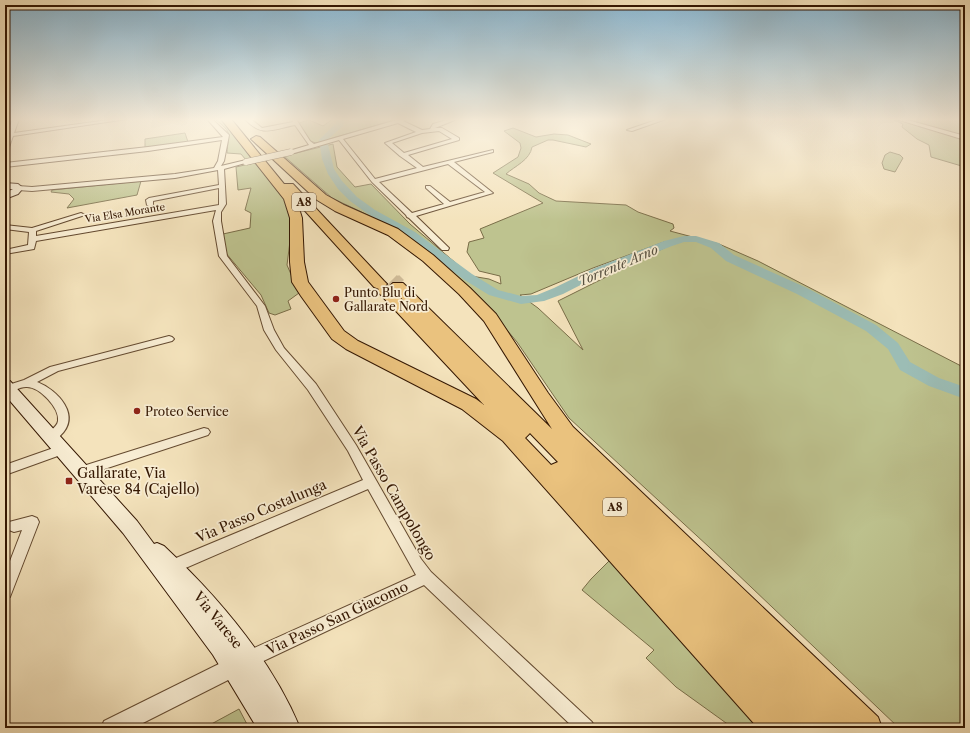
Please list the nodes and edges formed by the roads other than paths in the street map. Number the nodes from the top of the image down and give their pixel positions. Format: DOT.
graph roads {
  1 [pos="110,153"];
  2 [pos="223,153"];
  3 [pos="254,153"];
  4 [pos="260,153"];
  5 [pos="274,153"];
  6 [pos="275,153"];
  7 [pos="286,153"];
  8 [pos="352,153"];
  9 [pos="405,153"];
  10 [pos="483,153"];
  11 [pos="402,154"];
  12 [pos="221,161"];
  13 [pos="450,162"];
  14 [pos="5,165"];
  15 [pos="422,169"];
  16 [pos="160,175"];
  17 [pos="216,176"];
  18 [pos="374,181"];
  19 [pos="428,187"];
  20 [pos="8,191"];
  21 [pos="150,205"];
  22 [pos="449,205"];
  23 [pos="221,207"];
  24 [pos="81,215"];
  25 [pos="409,216"];
  26 [pos="5,227"];
  27 [pos="32,230"];
  28 [pos="33,239"];
  29 [pos="445,248"];
  30 [pos="5,252"];
  31 [pos="371,258"];
  32 [pos="387,287"];
  33 [pos="169,339"];
  34 [pos="26,383"];
  35 [pos="6,388"];
  36 [pos="204,432"];
  37 [pos="50,437"];
  38 [pos="62,450"];
  39 [pos="5,470"];
  40 [pos="80,472"];
  41 [pos="372,482"];
  42 [pos="14,526"];
  43 [pos="168,569"];
  44 [pos="426,577"];
  45 [pos="5,592"];
  46 [pos="241,662"];
  47 [pos="111,728"];
  48 [pos="270,728"];
  49 [pos="288,728"];
  50 [pos="586,728"];
  51 [pos="779,728"];
  52 [pos="807,728"];
  53 [pos="833,728"];
  54 [pos="867,728"];
  1 -- 14 [label="street"];
  2 -- 12 [label="street"];
  3 -- 51 [label="highway"];
  4 -- 32 [label="highway, A8"];
  5 -- 31 [label="highway, A8"];
  6 -- 54 [label="highway"];
  7 -- 17 [label="street, bridge"];
  8 -- 18 [label="street"];
  9 -- 11 [label="street"];
  10 -- 13 [label="street"];
  11 -- 15 [label="street"];
  12 -- 16 [label="street"];
  12 -- 17 [label="street"];
  13 -- 15 [label="street"];
  13 -- 22 [label="street"];
  15 -- 18 [label="street"];
  16 -- 17 [label="street"];
  16 -- 20 [label="street"];
  17 -- 21 [label="street"];
  17 -- 23 [label="street"];
  18 -- 25 [label="street"];
  19 -- 22 [label="street"];
  22 -- 25 [label="street"];
  23 -- 28 [label="street, Via Elsa Morante"];
  23 -- 41 [label="street, Via Passo Campolongo"];
  24 -- 27 [label="street, Via Elsa Morante"];
  25 -- 29 [label="street"];
  26 -- 27 [label="street, Via Elsa Morante"];
  27 -- 28 [label="street"];
  28 -- 30 [label="street, Via Elsa Morante"];
  32 -- 52 [label="highway, A8"];
  32 -- 53 [label="highway, A8"];
  33 -- 34 [label="street"];
  34 -- 35 [label="street"];
  34 -- 37 [label="street"];
  35 -- 37 [label="main road, Via Varese"];
  36 -- 40 [label="street"];
  37 -- 38 [label="main road, Via Varese"];
  38 -- 39 [label="street"];
  38 -- 40 [label="main road, Via Varese"];
  40 -- 43 [label="main road, Via Varese"];
  41 -- 43 [label="street, Via Passo Costalunga"];
  41 -- 44 [label="street, Via Passo Campolongo"];
  42 -- 45 [label="street"];
  43 -- 46 [label="main road, Via Varese"];
  44 -- 46 [label="street, Via Passo San Giacomo"];
  44 -- 50 [label="street, Via Passo Campolongo"];
  46 -- 47 [label="street"];
  46 -- 48 [label="main road, Via Varese"];
  46 -- 49 [label="main road, Via Varese"];
}
